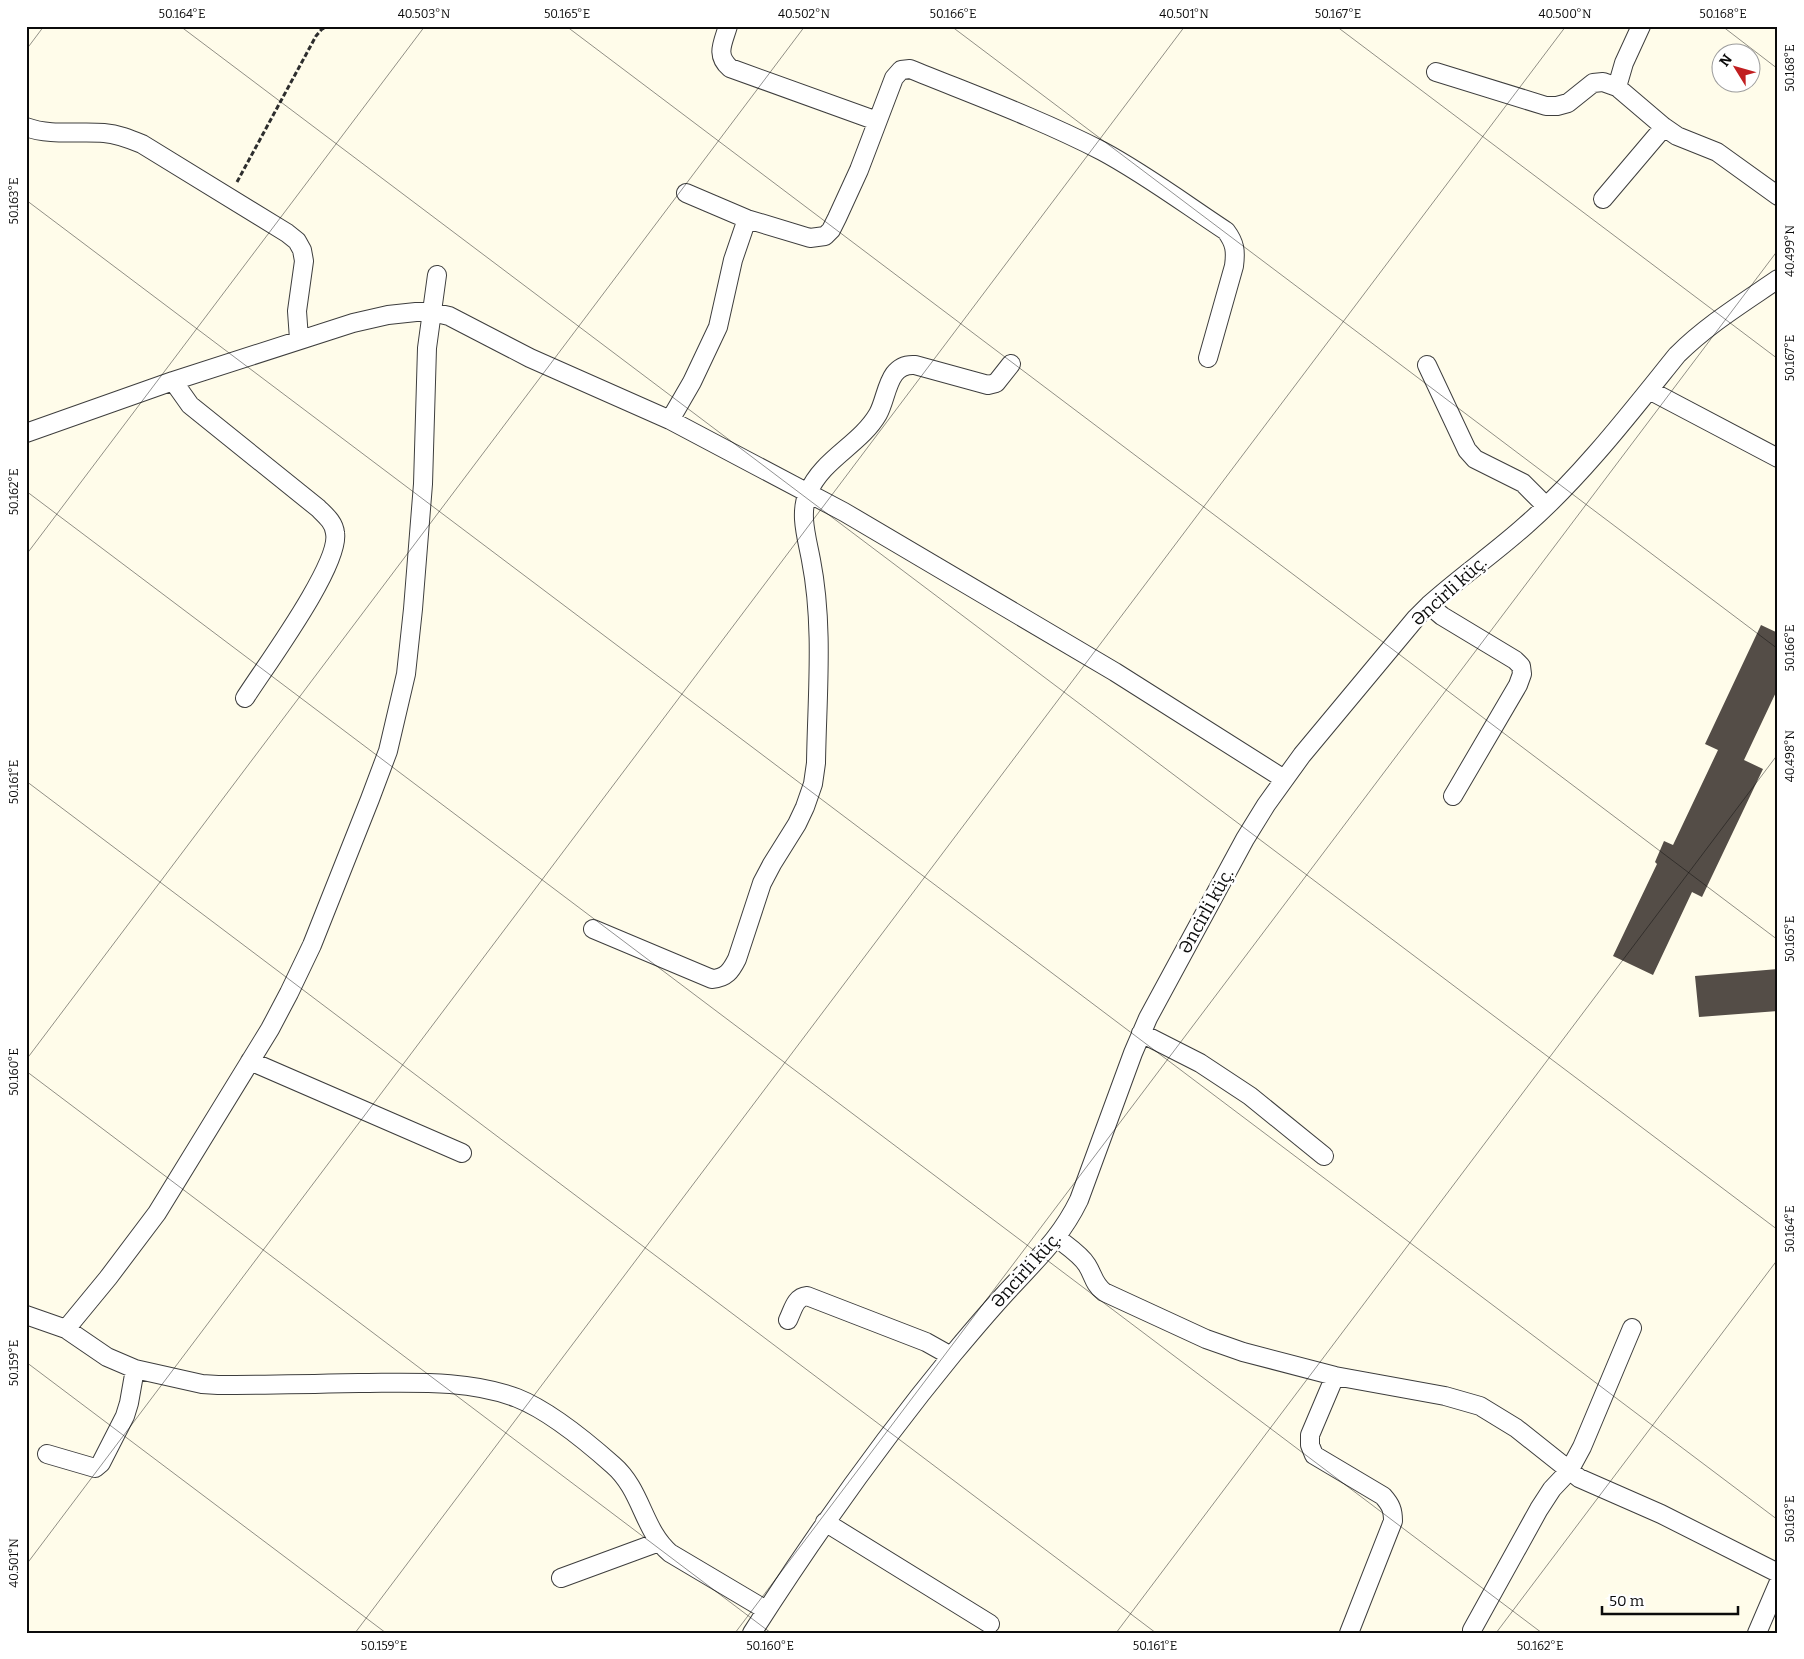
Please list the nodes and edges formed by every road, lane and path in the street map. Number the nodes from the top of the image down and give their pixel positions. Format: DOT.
graph roads {
  1 [pos="329,26"];
  2 [pos="728,26"];
  3 [pos="1641,26"];
  4 [pos="1436,72"];
  5 [pos="1617,87"];
  6 [pos="877,121"];
  7 [pos="26,127"];
  8 [pos="1664,128"];
  9 [pos="686,193"];
  10 [pos="1778,196"];
  11 [pos="228,198"];
  12 [pos="1603,199"];
  13 [pos="747,218"];
  14 [pos="437,275"];
  15 [pos="1778,279"];
  16 [pos="432,312"];
  17 [pos="299,339"];
  18 [pos="1208,358"];
  19 [pos="1011,364"];
  20 [pos="1427,365"];
  21 [pos="172,381"];
  22 [pos="1649,390"];
  23 [pos="670,420"];
  24 [pos="26,434"];
  25 [pos="1778,458"];
  26 [pos="808,492"];
  27 [pos="1546,506"];
  28 [pos="1429,605"];
  29 [pos="244,698"];
  30 [pos="1284,779"];
  31 [pos="1453,796"];
  32 [pos="593,929"];
  33 [pos="1141,1033"];
  34 [pos="250,1061"];
  35 [pos="462,1152"];
  36 [pos="1324,1156"];
  37 [pos="1056,1238"];
  38 [pos="26,1315"];
  39 [pos="788,1320"];
  40 [pos="1632,1328"];
  41 [pos="66,1329"];
  42 [pos="952,1356"];
  43 [pos="135,1370"];
  44 [pos="1335,1376"];
  45 [pos="47,1454"];
  46 [pos="1568,1471"];
  47 [pos="825,1522"];
  48 [pos="659,1542"];
  49 [pos="1778,1574"];
  50 [pos="561,1578"];
  51 [pos="1778,1584"];
  52 [pos="766,1610"];
  53 [pos="990,1624"];
  54 [pos="1472,1630"];
  55 [pos="752,1633"];
  56 [pos="1349,1633"];
  57 [pos="1757,1633"];
  1 -- 11 [label="path"];
  2 -- 6 [label="street"];
  3 -- 5 [label="street"];
  4 -- 5 [label="street"];
  5 -- 8 [label="street"];
  6 -- 13 [label="street"];
  6 -- 18 [label="street"];
  7 -- 11 [label="street"];
  8 -- 10 [label="street"];
  8 -- 12 [label="street"];
  9 -- 13 [label="street"];
  11 -- 17 [label="street"];
  13 -- 23 [label="street"];
  14 -- 16 [label="street"];
  15 -- 22 [label="street, Əncirli küç."];
  16 -- 17 [label="street"];
  16 -- 23 [label="street"];
  16 -- 34 [label="street"];
  17 -- 21 [label="street"];
  19 -- 26 [label="street"];
  20 -- 27 [label="street"];
  21 -- 24 [label="street"];
  21 -- 29 [label="street"];
  22 -- 25 [label="street"];
  22 -- 27 [label="street, Əncirli küç."];
  23 -- 26 [label="street"];
  26 -- 30 [label="street"];
  26 -- 32 [label="street"];
  27 -- 28 [label="street, Əncirli küç."];
  28 -- 30 [label="street, Əncirli küç."];
  28 -- 31 [label="street"];
  30 -- 33 [label="street, Əncirli küç."];
  33 -- 36 [label="street"];
  33 -- 37 [label="street, Əncirli küç."];
  34 -- 35 [label="street"];
  34 -- 41 [label="street"];
  37 -- 42 [label="street, Əncirli küç."];
  37 -- 44 [label="street"];
  38 -- 41 [label="street"];
  39 -- 42 [label="street"];
  40 -- 46 [label="street"];
  41 -- 43 [label="street"];
  42 -- 47 [label="street, Əncirli küç."];
  43 -- 45 [label="street"];
  43 -- 48 [label="street"];
  44 -- 46 [label="street"];
  44 -- 56 [label="street"];
  46 -- 49 [label="street"];
  46 -- 54 [label="street"];
  47 -- 52 [label="street, Əncirli küç."];
  47 -- 53 [label="street"];
  48 -- 50 [label="street"];
  48 -- 52 [label="street"];
  51 -- 57 [label="street"];
  52 -- 55 [label="street, Əncirli küç."];
}
